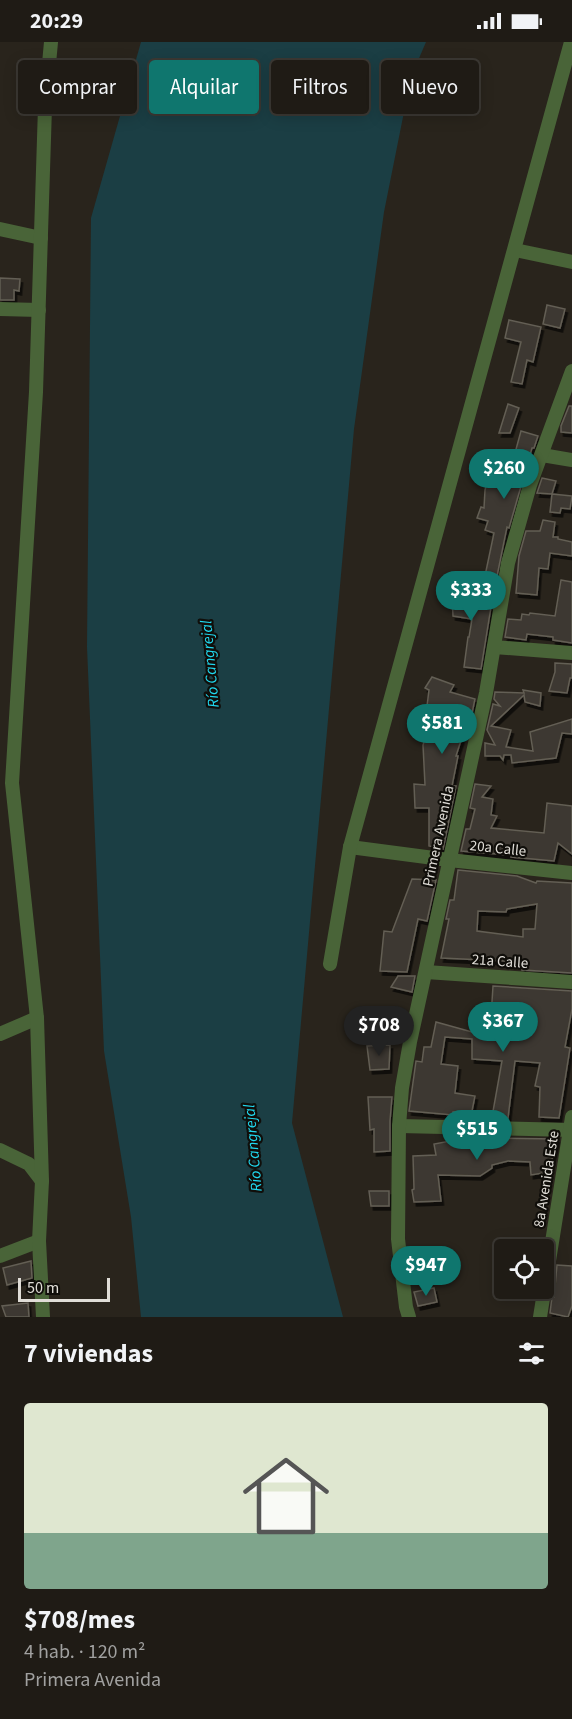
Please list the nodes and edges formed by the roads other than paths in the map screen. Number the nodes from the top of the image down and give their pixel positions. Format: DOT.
graph roads {
  1 [pos="51,42"];
  2 [pos="571,42"];
  3 [pos="0,230"];
  4 [pos="41,238"];
  5 [pos="515,250"];
  6 [pos="572,262"];
  7 [pos="0,309"];
  8 [pos="39,310"];
  9 [pos="572,371"];
  10 [pos="542,455"];
  11 [pos="572,460"];
  12 [pos="494,647"];
  13 [pos="572,653"];
  14 [pos="6,786"];
  15 [pos="350,848"];
  16 [pos="449,860"];
  17 [pos="572,873"];
  18 [pos="330,964"];
  19 [pos="426,972"];
  20 [pos="572,982"];
  21 [pos="37,1018"];
  22 [pos="0,1034"];
  23 [pos="572,1125"];
  24 [pos="399,1126"];
  25 [pos="0,1150"];
  26 [pos="42,1181"];
  27 [pos="39,1241"];
  28 [pos="0,1256"];
  29 [pos="43,1317"];
  30 [pos="409,1317"];
  31 [pos="540,1317"];
  1 -- 4 [label="street"];
  2 -- 5 [label="street"];
  3 -- 4 [label="street"];
  4 -- 8 [label="street"];
  5 -- 6 [label="street"];
  5 -- 15 [label="street"];
  7 -- 8 [label="street"];
  8 -- 14 [label="street"];
  9 -- 10 [label="street, Primera Avenida"];
  10 -- 11 [label="street"];
  10 -- 12 [label="street, Primera Avenida"];
  12 -- 13 [label="street"];
  12 -- 16 [label="street, Primera Avenida"];
  14 -- 21 [label="street"];
  15 -- 16 [label="street, 20a Calle"];
  15 -- 18 [label="street"];
  16 -- 17 [label="street, 20a Calle"];
  16 -- 19 [label="street, Primera Avenida"];
  19 -- 20 [label="street, 21a Calle"];
  19 -- 24 [label="street, Primera Avenida"];
  21 -- 22 [label="street"];
  21 -- 26 [label="street"];
  23 -- 24 [label="street"];
  23 -- 31 [label="street, 8a Avenida Este"];
  24 -- 30 [label="street, Primera Avenida"];
  25 -- 26 [label="street"];
  26 -- 27 [label="street"];
  27 -- 28 [label="street"];
  27 -- 29 [label="street"];
}
